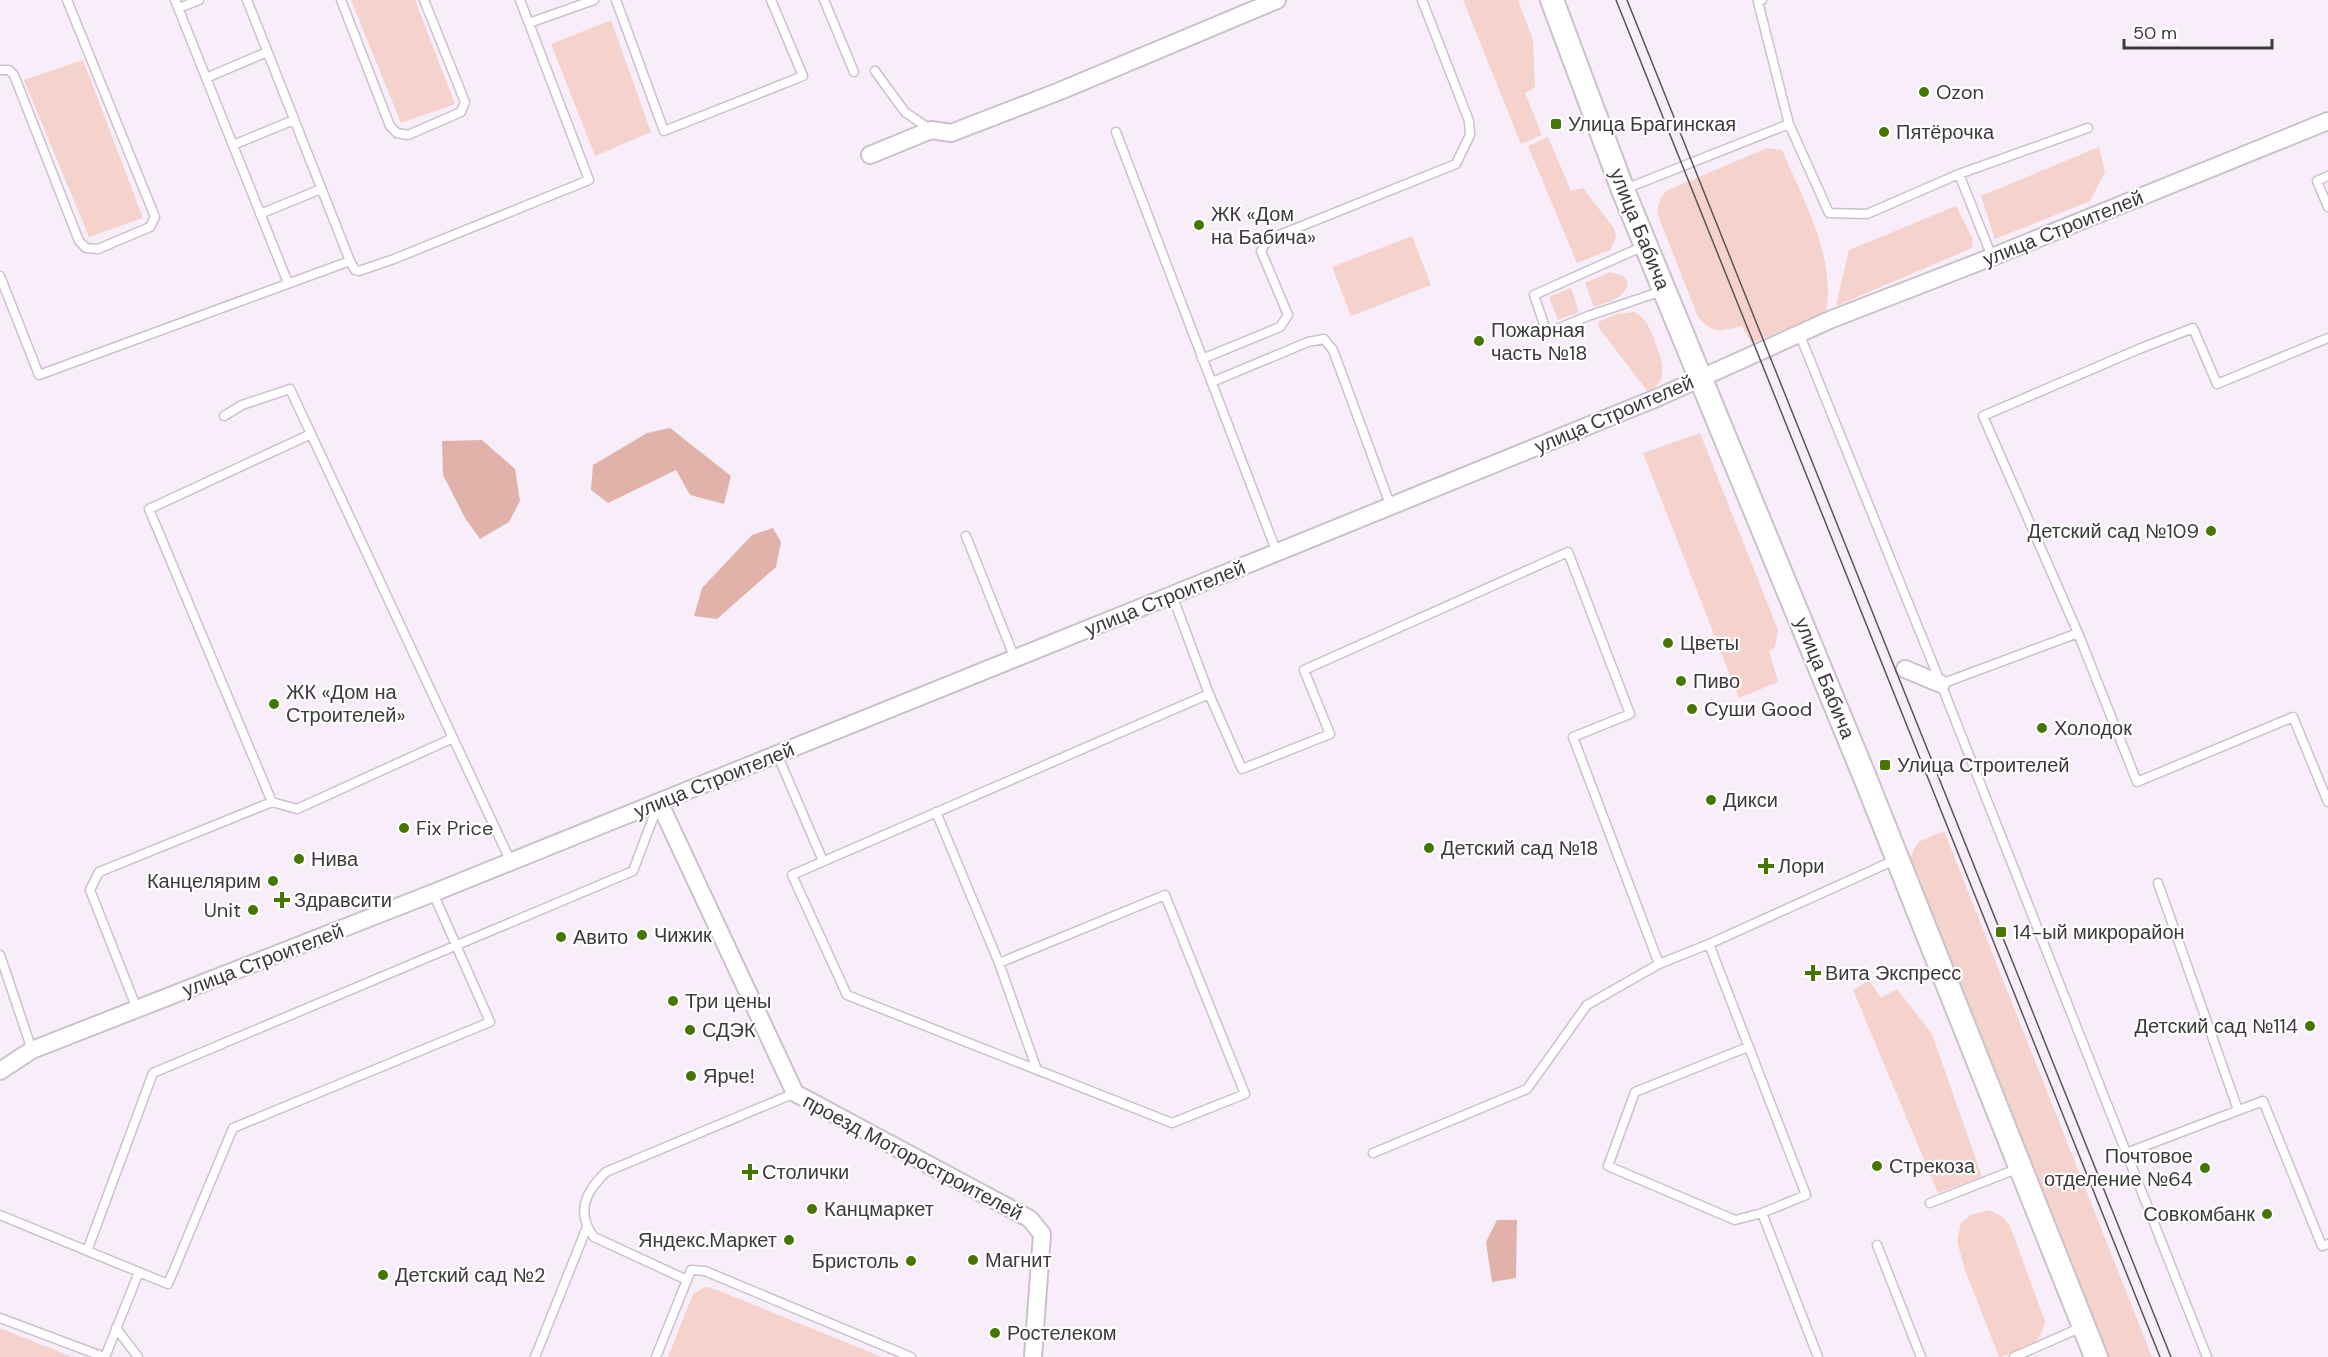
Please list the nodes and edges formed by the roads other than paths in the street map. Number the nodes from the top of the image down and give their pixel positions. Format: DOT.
graph roads {
  1 [pos="66,0"];
  2 [pos="199,0"];
  3 [pos="247,0"];
  4 [pos="340,0"];
  5 [pos="424,0"];
  6 [pos="520,0"];
  7 [pos="594,0"];
  8 [pos="616,0"];
  9 [pos="771,0"];
  10 [pos="824,0"];
  11 [pos="1277,0"];
  12 [pos="1422,0"];
  13 [pos="1552,0"];
  14 [pos="1762,0"];
  15 [pos="177,4"];
  16 [pos="529,23"];
  17 [pos="267,52"];
  18 [pos="0,70"];
  19 [pos="875,71"];
  20 [pos="854,72"];
  21 [pos="206,78"];
  22 [pos="294,120"];
  23 [pos="2328,121"];
  24 [pos="1789,124"];
  25 [pos="2088,128"];
  26 [pos="931,130"];
  27 [pos="1116,132"];
  28 [pos="233,146"];
  29 [pos="870,155"];
  30 [pos="1959,174"];
  31 [pos="2328,176"];
  32 [pos="321,189"];
  33 [pos="1623,189"];
  34 [pos="2328,207"];
  35 [pos="260,214"];
  36 [pos="1646,245"];
  37 [pos="1992,257"];
  38 [pos="350,261"];
  39 [pos="0,276"];
  40 [pos="288,283"];
  41 [pos="1665,290"];
  42 [pos="1799,333"];
  43 [pos="2328,338"];
  44 [pos="1202,358"];
  45 [pos="1701,378"];
  46 [pos="1212,382"];
  47 [pos="224,416"];
  48 [pos="311,434"];
  49 [pos="1391,507"];
  50 [pos="966,537"];
  51 [pos="1277,553"];
  52 [pos="1172,596"];
  53 [pos="2078,633"];
  54 [pos="1015,659"];
  55 [pos="1905,669"];
  56 [pos="1941,684"];
  57 [pos="1209,694"];
  58 [pos="453,738"];
  59 [pos="777,754"];
  60 [pos="272,802"];
  61 [pos="659,802"];
  62 [pos="2328,802"];
  63 [pos="936,812"];
  64 [pos="1898,858"];
  65 [pos="823,861"];
  66 [pos="511,862"];
  67 [pos="2158,883"];
  68 [pos="433,893"];
  69 [pos="1709,944"];
  70 [pos="456,945"];
  71 [pos="0,955"];
  72 [pos="999,963"];
  73 [pos="1659,964"];
  74 [pos="137,1009"];
  75 [pos="1748,1047"];
  76 [pos="32,1050"];
  77 [pos="1037,1070"];
  78 [pos="0,1071"];
  79 [pos="795,1093"];
  80 [pos="2238,1110"];
  81 [pos="1373,1153"];
  82 [pos="2126,1153"];
  83 [pos="2019,1167"];
  84 [pos="1930,1203"];
  85 [pos="1761,1213"];
  86 [pos="0,1215"];
  87 [pos="587,1227"];
  88 [pos="2328,1244"];
  89 [pos="1877,1245"];
  90 [pos="87,1251"];
  91 [pos="139,1272"];
  92 [pos="687,1280"];
  93 [pos="0,1318"];
  94 [pos="2084,1326"];
  95 [pos="116,1328"];
  96 [pos="104,1357"];
  97 [pos="138,1357"];
  98 [pos="535,1357"];
  99 [pos="656,1357"];
  100 [pos="911,1357"];
  101 [pos="1033,1357"];
  102 [pos="1818,1357"];
  103 [pos="1921,1357"];
  104 [pos="2014,1357"];
  105 [pos="2096,1357"];
  106 [pos="2207,1357"];
  1 -- 18 [label="lane"];
  2 -- 15 [label="lane"];
  3 -- 17 [label="lane"];
  4 -- 5 [label="lane"];
  6 -- 16 [label="lane"];
  7 -- 16 [label="lane"];
  8 -- 9 [label="lane"];
  10 -- 20 [label="lane"];
  11 -- 26 [label="street"];
  12 -- 44 [label="lane"];
  13 -- 33 [label="street, улица Бабича"];
  14 -- 24 [label="lane"];
  15 -- 21 [label="lane"];
  16 -- 38 [label="lane"];
  17 -- 21 [label="lane"];
  17 -- 22 [label="lane"];
  19 -- 26 [label="lane"];
  21 -- 28 [label="lane"];
  22 -- 28 [label="lane"];
  22 -- 32 [label="lane"];
  23 -- 37 [label="street, улица Строителей"];
  24 -- 30 [label="lane"];
  24 -- 33 [label="lane"];
  25 -- 30 [label="lane"];
  26 -- 29 [label="street"];
  27 -- 44 [label="lane"];
  28 -- 35 [label="lane"];
  30 -- 37 [label="lane"];
  31 -- 34 [label="lane"];
  32 -- 35 [label="lane"];
  32 -- 38 [label="lane"];
  33 -- 36 [label="street, улица Бабича"];
  35 -- 40 [label="lane"];
  36 -- 41 [label="street, улица Бабича"];
  36 -- 41 [label="lane"];
  37 -- 42 [label="street, улица Строителей"];
  38 -- 40 [label="lane"];
  39 -- 40 [label="lane"];
  41 -- 45 [label="street, улица Бабича"];
  42 -- 45 [label="street, улица Строителей"];
  42 -- 56 [label="lane"];
  43 -- 53 [label="lane"];
  44 -- 46 [label="lane"];
  45 -- 49 [label="street, улица Строителей"];
  45 -- 64 [label="street, улица Бабича"];
  46 -- 49 [label="lane"];
  46 -- 51 [label="lane"];
  47 -- 48 [label="lane"];
  48 -- 58 [label="lane"];
  48 -- 60 [label="lane"];
  49 -- 51 [label="street, улица Строителей"];
  50 -- 54 [label="lane"];
  51 -- 52 [label="street, улица Строителей"];
  52 -- 54 [label="street, улица Строителей"];
  52 -- 57 [label="lane"];
  53 -- 56 [label="lane"];
  53 -- 62 [label="lane"];
  54 -- 59 [label="street, улица Строителей"];
  55 -- 56 [label="street"];
  56 -- 82 [label="lane"];
  57 -- 63 [label="lane"];
  57 -- 73 [label="lane"];
  58 -- 60 [label="lane"];
  58 -- 66 [label="lane"];
  59 -- 61 [label="street, улица Строителей"];
  59 -- 65 [label="lane"];
  60 -- 74 [label="lane"];
  61 -- 66 [label="street, улица Строителей"];
  61 -- 70 [label="lane"];
  61 -- 79 [label="street, проезд Моторостроителей"];
  63 -- 65 [label="lane"];
  63 -- 72 [label="lane"];
  64 -- 69 [label="lane"];
  64 -- 83 [label="street, улица Бабича"];
  65 -- 77 [label="lane"];
  66 -- 68 [label="street, улица Строителей"];
  67 -- 80 [label="lane"];
  68 -- 70 [label="lane"];
  68 -- 74 [label="street, улица Строителей"];
  69 -- 73 [label="lane"];
  69 -- 75 [label="lane"];
  70 -- 90 [label="lane"];
  70 -- 91 [label="lane"];
  71 -- 76 [label="lane"];
  72 -- 77 [label="lane"];
  72 -- 77 [label="lane"];
  73 -- 81 [label="lane"];
  74 -- 76 [label="street, улица Строителей"];
  75 -- 85 [label="lane"];
  75 -- 85 [label="lane"];
  76 -- 78 [label="street, улица Строителей"];
  79 -- 87 [label="lane"];
  79 -- 101 [label="street, проезд Моторостроителей"];
  80 -- 82 [label="lane"];
  80 -- 88 [label="lane"];
  82 -- 106 [label="lane"];
  83 -- 84 [label="lane"];
  83 -- 94 [label="street, улица Бабича"];
  85 -- 102 [label="lane"];
  86 -- 90 [label="lane"];
  87 -- 92 [label="lane"];
  87 -- 98 [label="lane"];
  89 -- 103 [label="lane"];
  90 -- 91 [label="lane"];
  91 -- 95 [label="lane"];
  92 -- 99 [label="lane"];
  92 -- 100 [label="lane"];
  93 -- 96 [label="lane"];
  94 -- 104 [label="lane"];
  94 -- 105 [label="street, улица Бабича"];
  95 -- 96 [label="lane"];
  95 -- 97 [label="lane"];
}
